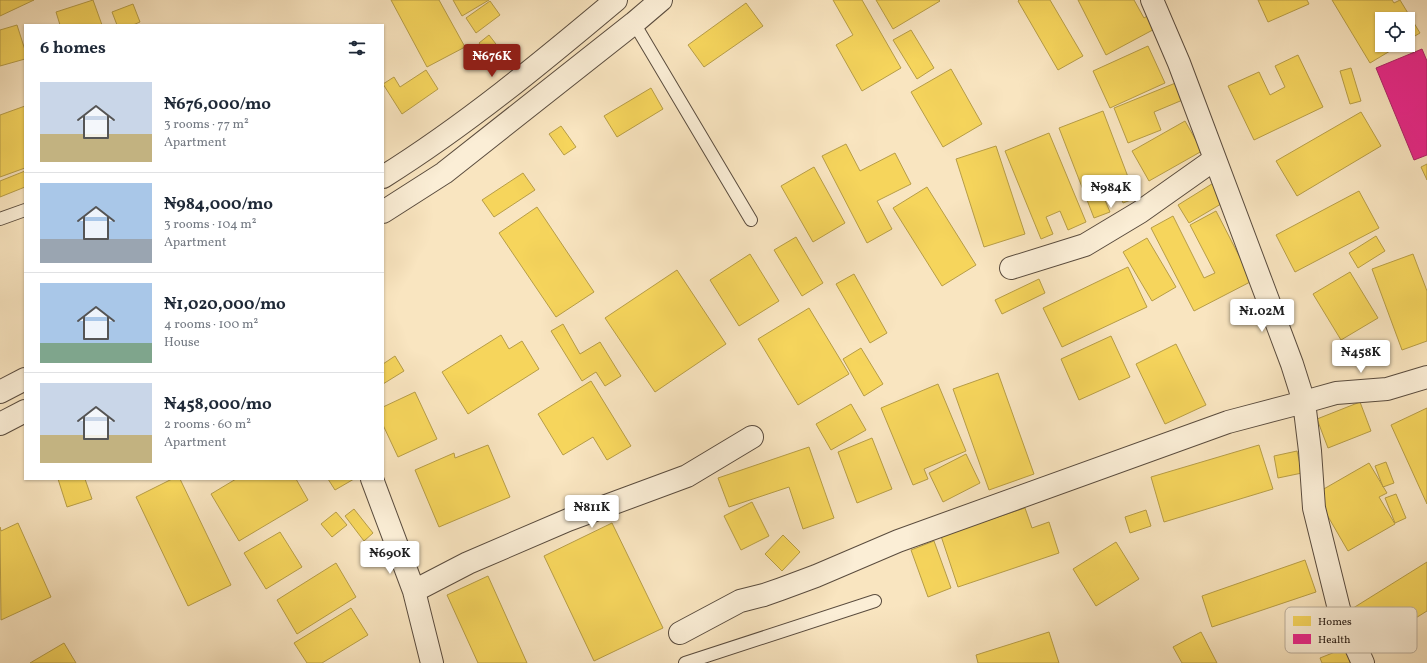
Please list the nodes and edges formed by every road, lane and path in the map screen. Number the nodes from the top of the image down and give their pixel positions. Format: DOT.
graph roads {
  1 [pos="616,0"];
  2 [pos="661,0"];
  3 [pos="1152,0"];
  4 [pos="634,23"];
  5 [pos="1215,158"];
  6 [pos="384,176"];
  7 [pos="24,210"];
  8 [pos="384,211"];
  9 [pos="0,219"];
  10 [pos="751,220"];
  11 [pos="1011,268"];
  12 [pos="1427,377"];
  13 [pos="24,380"];
  14 [pos="0,392"];
  15 [pos="1304,402"];
  16 [pos="24,412"];
  17 [pos="0,424"];
  18 [pos="752,437"];
  19 [pos="372,480"];
  20 [pos="414,590"];
  21 [pos="875,601"];
  22 [pos="1339,607"];
  23 [pos="680,633"];
  24 [pos="1359,653"];
  25 [pos="432,663"];
  26 [pos="685,663"];
  27 [pos="1363,663"];
  1 -- 6 [label="street"];
  2 -- 4 [label="street"];
  3 -- 5 [label="street"];
  4 -- 8 [label="street"];
  4 -- 10 [label="lane"];
  5 -- 11 [label="street"];
  5 -- 15 [label="street"];
  7 -- 9 [label="lane"];
  12 -- 15 [label="street"];
  13 -- 14 [label="street"];
  15 -- 22 [label="street"];
  15 -- 23 [label="street"];
  16 -- 17 [label="street"];
  18 -- 20 [label="street"];
  19 -- 20 [label="street"];
  20 -- 25 [label="street"];
  21 -- 26 [label="lane"];
  24 -- 27 [label="street"];
}
